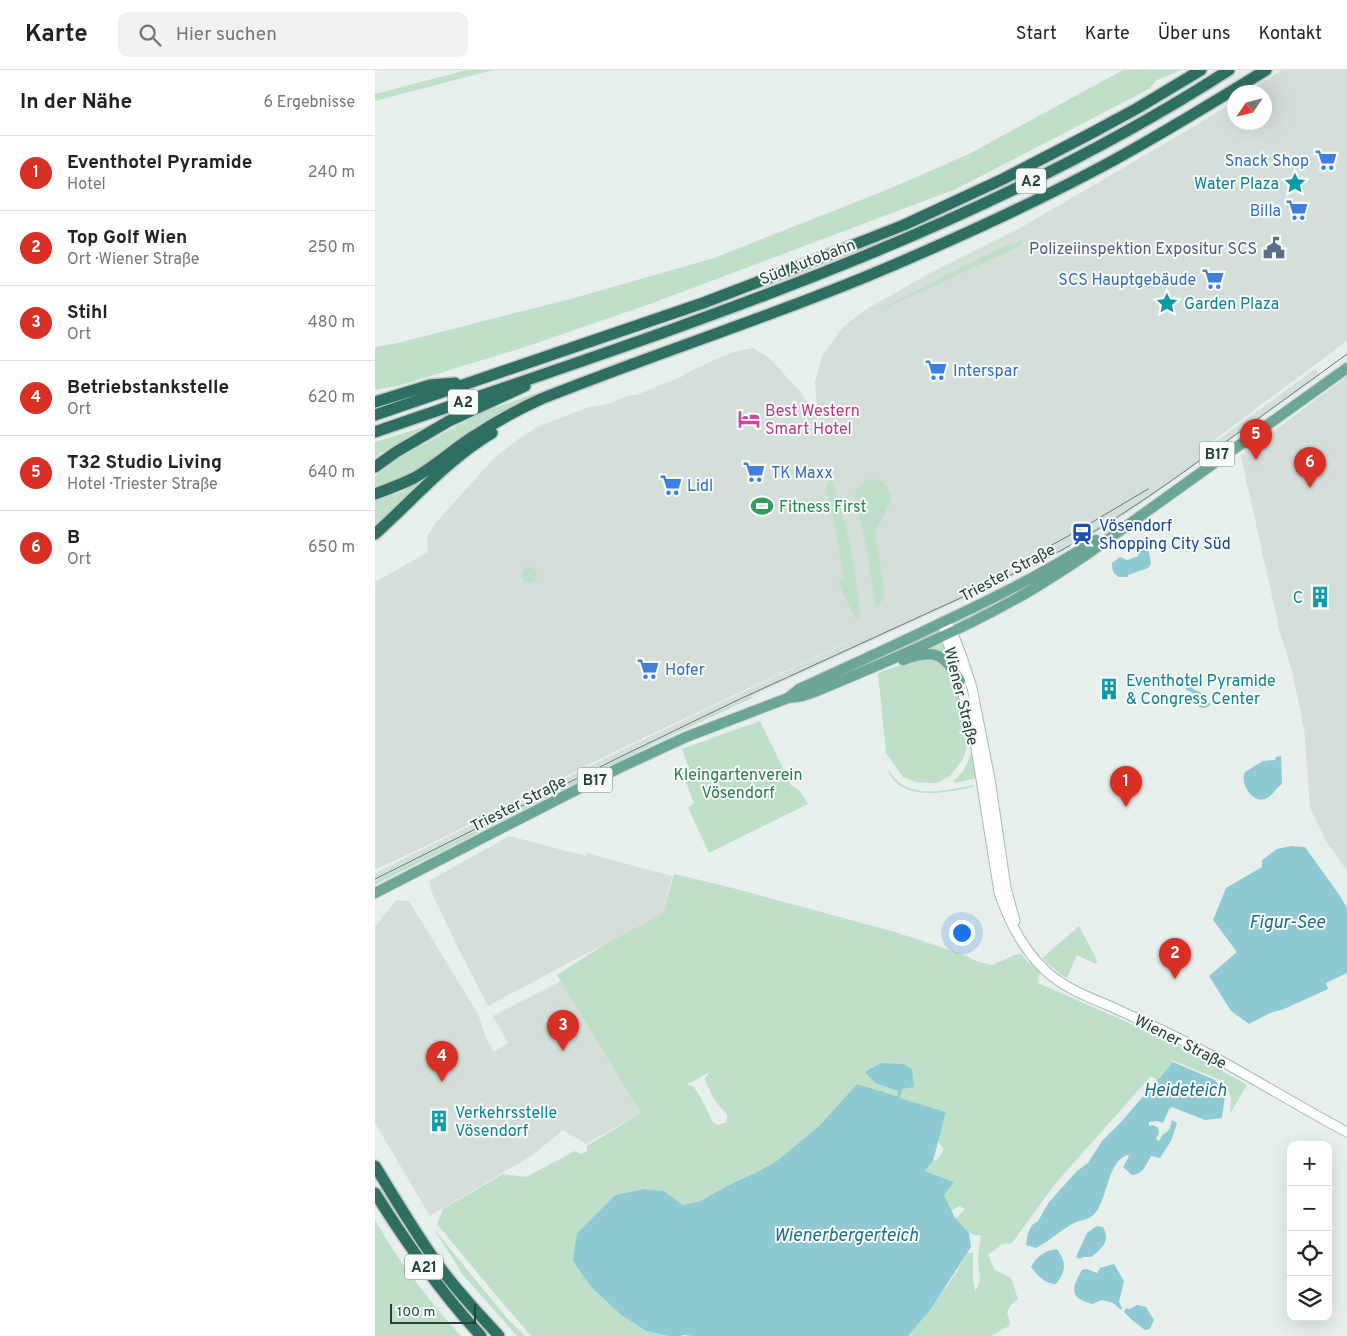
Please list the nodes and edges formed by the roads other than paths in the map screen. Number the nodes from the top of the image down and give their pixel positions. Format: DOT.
graph roads {
  1 [pos="1201,70"];
  2 [pos="1229,70"];
  3 [pos="1266,70"];
  4 [pos="1347,361"];
  5 [pos="1347,368"];
  6 [pos="550,372"];
  7 [pos="474,382"];
  8 [pos="569,388"];
  9 [pos="375,402"];
  10 [pos="375,416"];
  11 [pos="375,432"];
  12 [pos="375,467"];
  13 [pos="375,494"];
  14 [pos="396,515"];
  15 [pos="375,534"];
  16 [pos="375,540"];
  17 [pos="944,622"];
  18 [pos="949,632"];
  19 [pos="855,674"];
  20 [pos="960,681"];
  21 [pos="788,698"];
  22 [pos="375,893"];
  23 [pos="1023,942"];
  24 [pos="1347,1132"];
  25 [pos="375,1166"];
  26 [pos="375,1193"];
  27 [pos="481,1336"];
  28 [pos="499,1336"];
  1 -- 7 [label="highway, Süd Autobahn / A2"];
  2 -- 6 [label="highway, Süd Autobahn / A2"];
  3 -- 8 [label="highway"];
  4 -- 17 [label="main road, Triester Straße / B17"];
  5 -- 18 [label="main road, Triester Straße / B17"];
  6 -- 11 [label="highway, Süd Autobahn / A2"];
  6 -- 12 [label="highway"];
  7 -- 9 [label="highway"];
  7 -- 10 [label="highway, Süd Autobahn / A2"];
  8 -- 13 [label="highway"];
  8 -- 14 [label="highway"];
  14 -- 15 [label="highway"];
  14 -- 16 [label="highway"];
  17 -- 18 [label="main road, Wiener Straße"];
  17 -- 21 [label="main road, Triester Straße / B17"];
  18 -- 19 [label="main road, Triester Straße / B17"];
  18 -- 20 [label="main road, Wiener Straße"];
  18 -- 23 [label="main road, Wiener Straße"];
  19 -- 20 [label="main road"];
  19 -- 21 [label="main road, Triester Straße / B17"];
  20 -- 23 [label="main road, Wiener Straße"];
  21 -- 22 [label="main road, Triester Straße / B17"];
  23 -- 24 [label="main road, Wiener Straße"];
  25 -- 28 [label="highway, A21"];
  26 -- 27 [label="highway, A21"];
}
